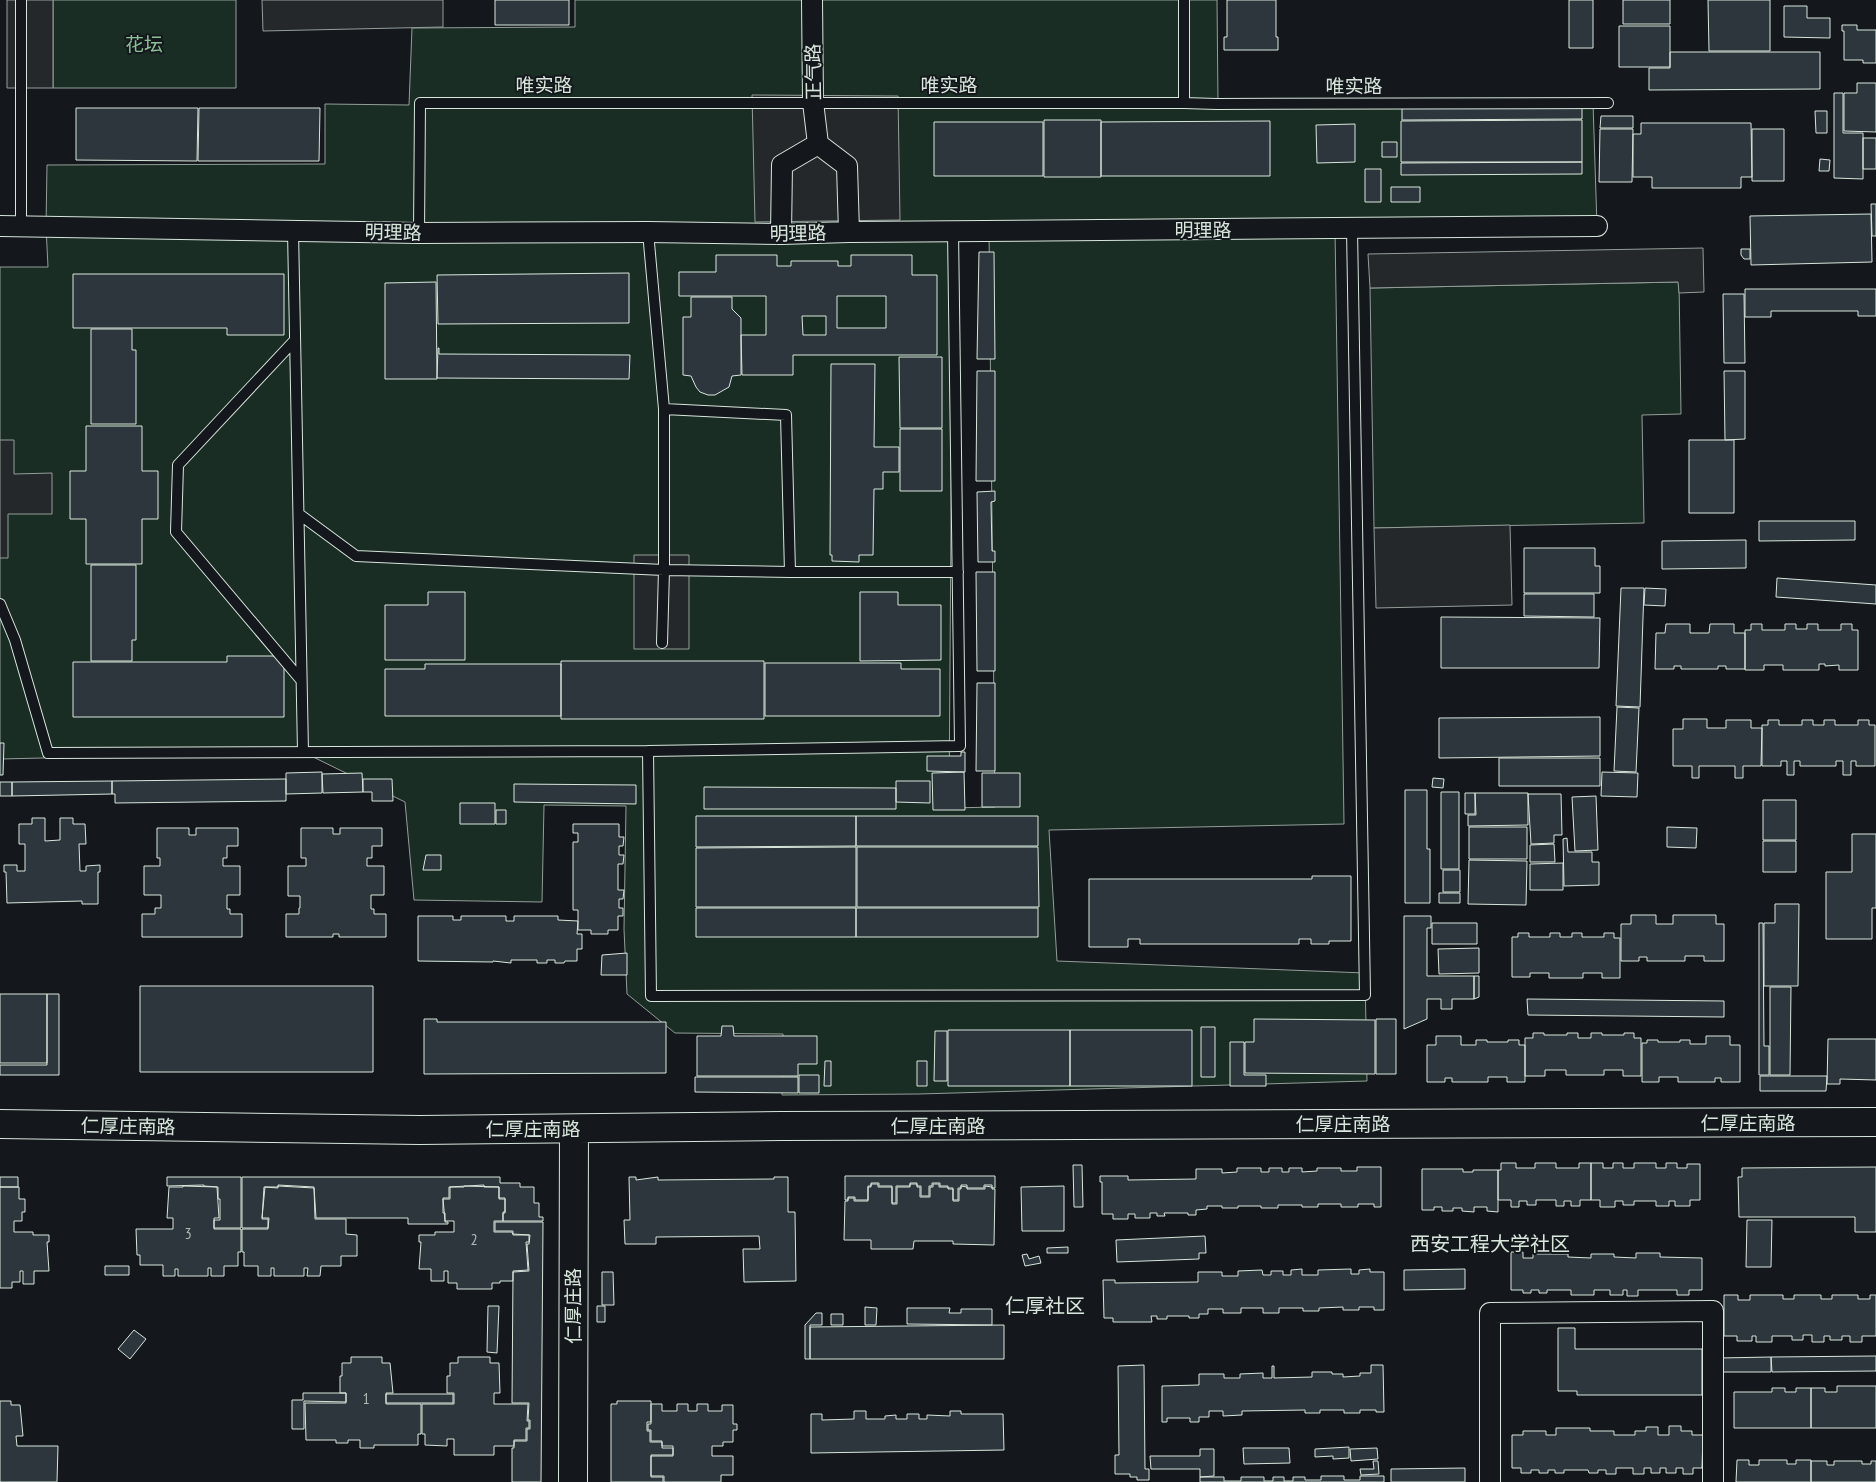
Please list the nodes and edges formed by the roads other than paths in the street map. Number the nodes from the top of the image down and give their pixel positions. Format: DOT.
graph roads {
  1 [pos="21,0"];
  2 [pos="812,0"];
  3 [pos="1184,0"];
  4 [pos="813,102"];
  5 [pos="1184,103"];
  6 [pos="1608,103"];
  7 [pos="818,144"];
  8 [pos="0,226"];
  9 [pos="21,226"];
  10 [pos="1597,226"];
  11 [pos="1352,228"];
  12 [pos="293,231"];
  13 [pos="648,232"];
  14 [pos="849,232"];
  15 [pos="953,232"];
  16 [pos="419,233"];
  17 [pos="781,234"];
  18 [pos="295,340"];
  19 [pos="664,408"];
  20 [pos="298,514"];
  21 [pos="664,570"];
  22 [pos="790,572"];
  23 [pos="958,572"];
  24 [pos="0,604"];
  25 [pos="662,643"];
  26 [pos="301,680"];
  27 [pos="648,751"];
  28 [pos="303,752"];
  29 [pos="1876,1122"];
  30 [pos="0,1124"];
  31 [pos="574,1130"];
  32 [pos="573,1482"];
  33 [pos="1490,1482"];
  34 [pos="1713,1482"];
  1 -- 9 [label="lane"];
  2 -- 4 [label="street, 正气路"];
  3 -- 5 [label="lane"];
  4 -- 5 [label="lane, 唯实路"];
  4 -- 7 [label="street, 正气路"];
  4 -- 16 [label="lane, 唯实路"];
  5 -- 6 [label="lane, 唯实路"];
  7 -- 14 [label="street"];
  7 -- 17 [label="street"];
  8 -- 9 [label="street, 明理路"];
  9 -- 12 [label="street, 明理路"];
  10 -- 11 [label="street, 明理路"];
  11 -- 15 [label="street, 明理路"];
  11 -- 27 [label="lane"];
  12 -- 16 [label="street, 明理路"];
  12 -- 18 [label="lane"];
  13 -- 16 [label="street, 明理路"];
  13 -- 17 [label="street, 明理路"];
  13 -- 19 [label="lane"];
  14 -- 15 [label="street, 明理路"];
  14 -- 17 [label="street, 明理路"];
  15 -- 23 [label="lane"];
  18 -- 20 [label="lane"];
  18 -- 26 [label="lane"];
  19 -- 21 [label="lane"];
  19 -- 22 [label="lane"];
  20 -- 21 [label="lane"];
  20 -- 26 [label="lane"];
  21 -- 22 [label="lane"];
  21 -- 25 [label="lane"];
  22 -- 23 [label="lane"];
  23 -- 27 [label="lane"];
  24 -- 28 [label="lane"];
  26 -- 28 [label="lane"];
  27 -- 28 [label="lane"];
  29 -- 31 [label="street, 仁厚庄南路"];
  30 -- 31 [label="street, 仁厚庄南路"];
  31 -- 32 [label="street, 仁厚庄路"];
  33 -- 34 [label="street"];
}
